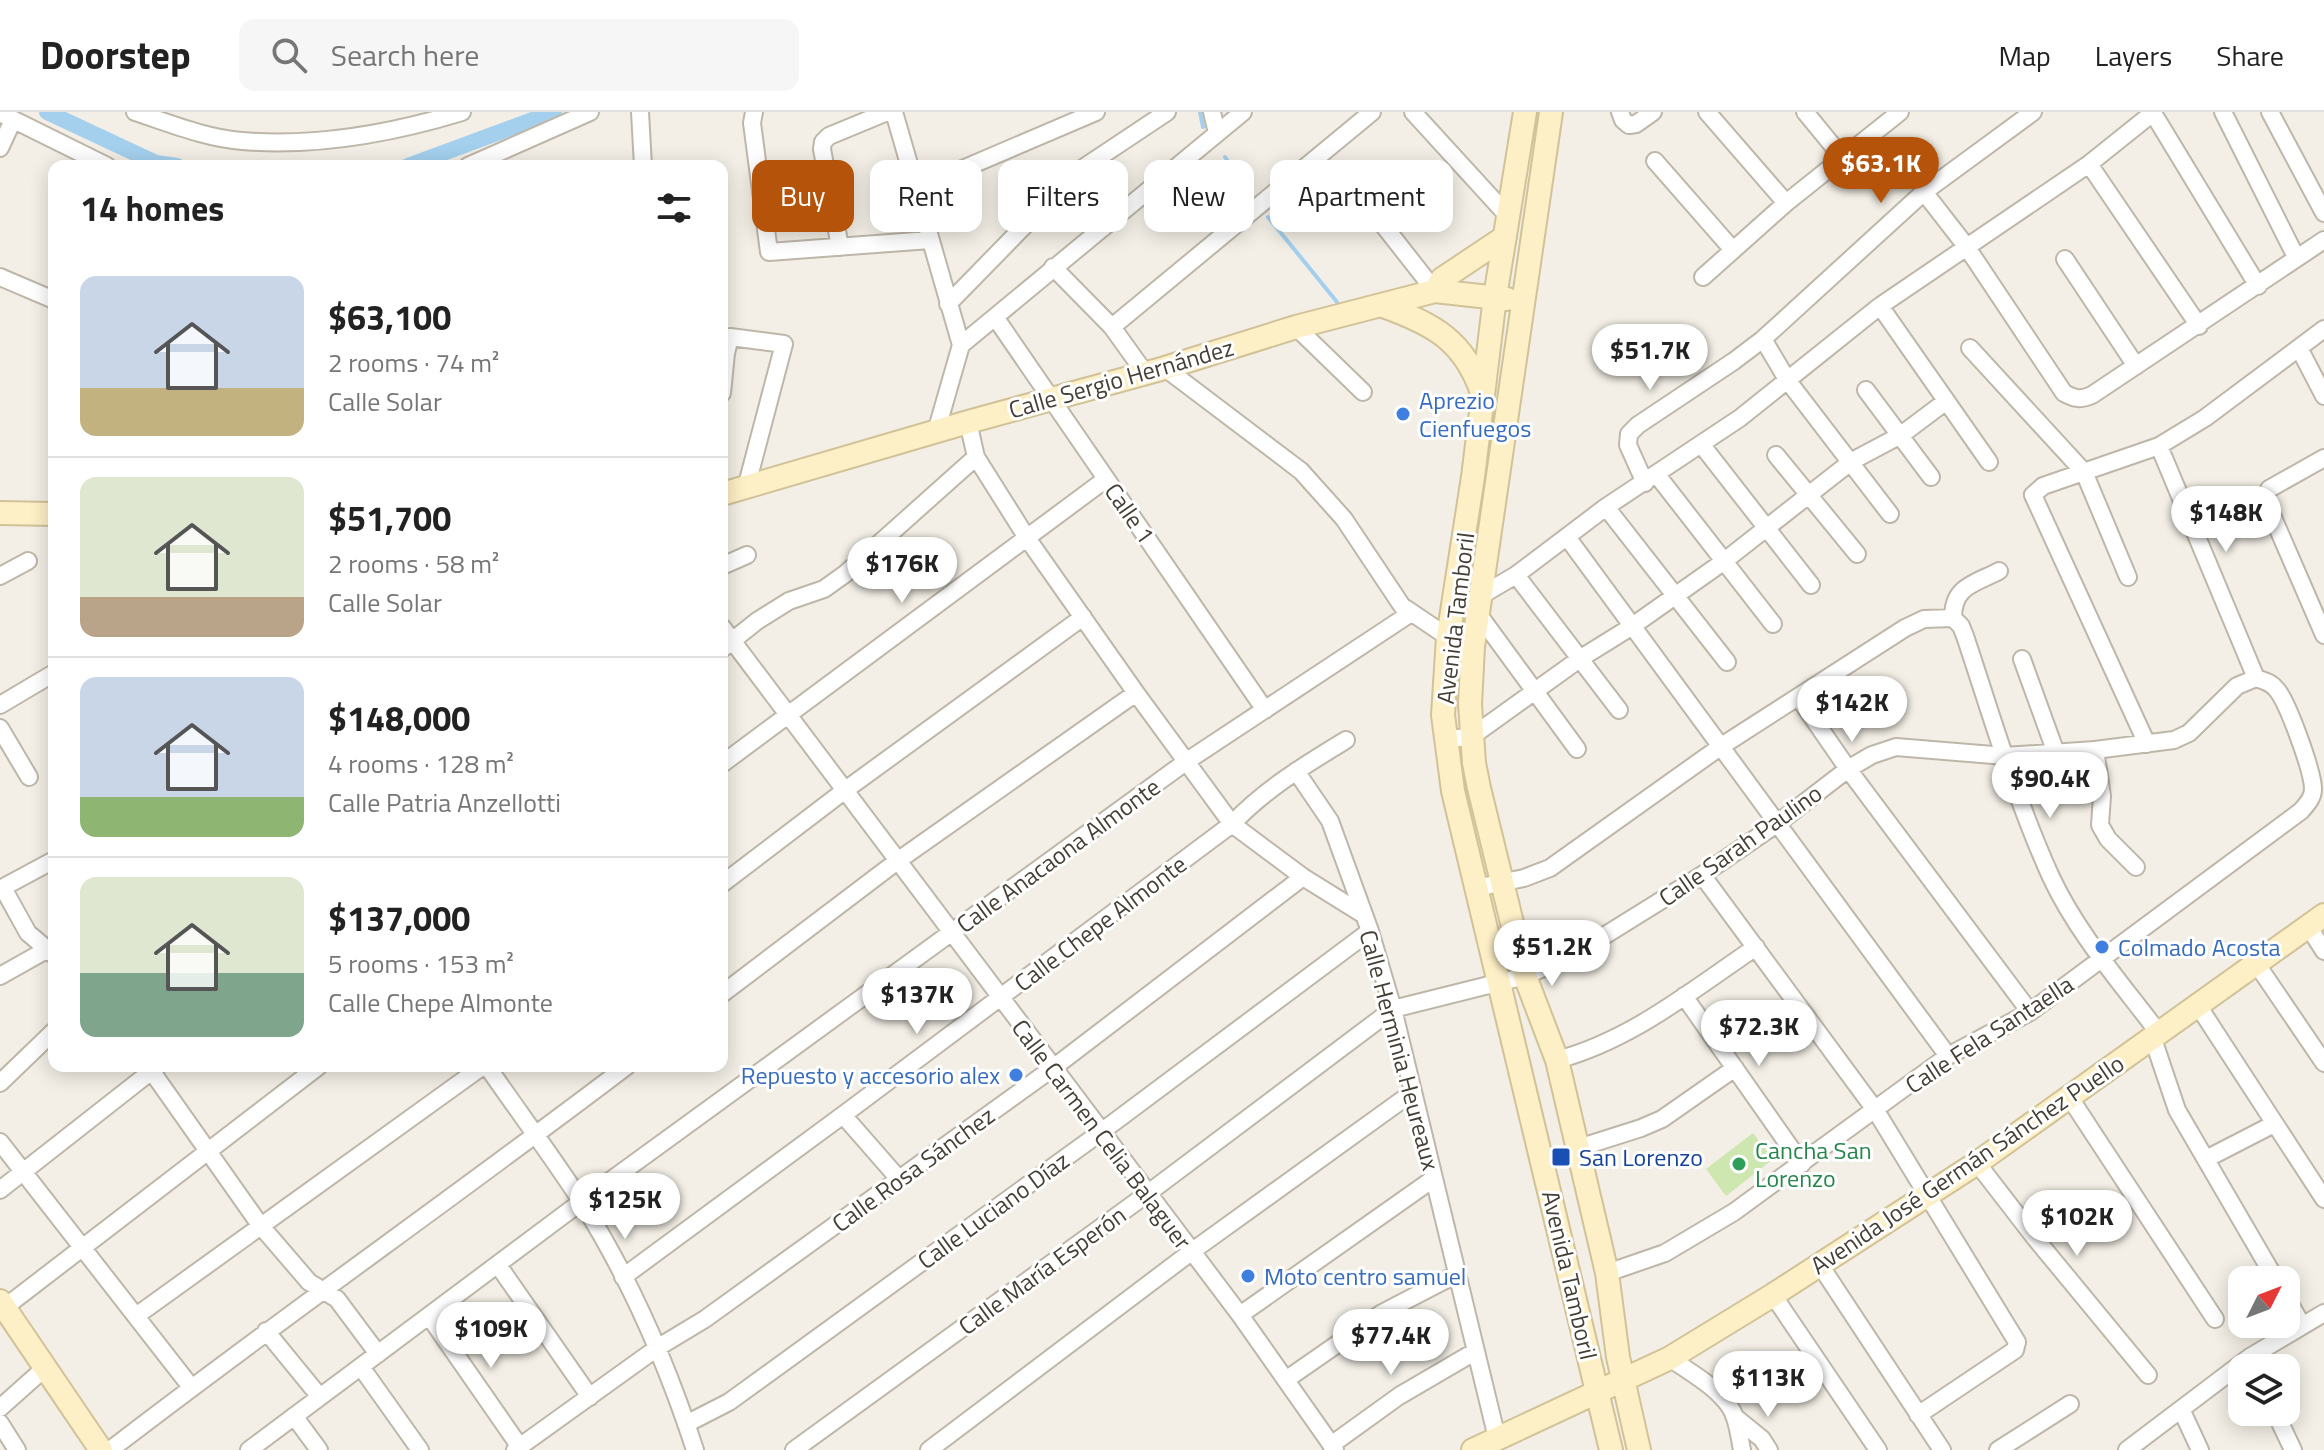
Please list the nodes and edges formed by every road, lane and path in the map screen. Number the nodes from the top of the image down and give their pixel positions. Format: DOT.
graph roads {
  1 [pos="135,112"];
  2 [pos="462,112"];
  3 [pos="590,112"];
  4 [pos="640,112"];
  5 [pos="754,112"];
  6 [pos="887,112"];
  7 [pos="894,112"];
  8 [pos="1096,112"];
  9 [pos="1167,112"];
  10 [pos="1212,112"];
  11 [pos="1243,112"];
  12 [pos="1372,112"];
  13 [pos="1413,112"];
  14 [pos="1525,112"];
  15 [pos="1551,112"];
  16 [pos="1620,112"];
  17 [pos="1653,112"];
  18 [pos="1707,112"];
  19 [pos="1805,112"];
  20 [pos="1900,112"];
  21 [pos="2033,112"];
  22 [pos="2223,112"];
  23 [pos="2270,112"];
  24 [pos="2154,113"];
  25 [pos="6,117"];
  26 [pos="1217,133"];
  27 [pos="0,148"];
  28 [pos="1842,157"];
  29 [pos="95,160"];
  30 [pos="482,160"];
  31 [pos="643,160"];
  32 [pos="909,160"];
  33 [pos="982,161"];
  34 [pos="1655,161"];
  35 [pos="2089,164"];
  36 [pos="1924,192"];
  37 [pos="1786,203"];
  38 [pos="2324,213"];
  39 [pos="1506,227"];
  40 [pos="928,232"];
  41 [pos="1389,232"];
  42 [pos="930,240"];
  43 [pos="2323,245"];
  44 [pos="1966,246"];
  45 [pos="840,247"];
  46 [pos="1733,250"];
  47 [pos="2296,257"];
  48 [pos="2065,259"];
  49 [pos="1053,267"];
  50 [pos="0,277"];
  51 [pos="1703,277"];
  52 [pos="2258,286"];
  53 [pos="1435,291"];
  54 [pos="48,297"];
  55 [pos="1495,297"];
  56 [pos="1524,302"];
  57 [pos="948,304"];
  58 [pos="1383,306"];
  59 [pos="1880,306"];
  60 [pos="995,317"];
  61 [pos="2199,326"];
  62 [pos="1112,327"];
  63 [pos="1296,327"];
  64 [pos="2324,329"];
  65 [pos="1763,339"];
  66 [pos="728,345"];
  67 [pos="961,345"];
  68 [pos="1970,348"];
  69 [pos="2299,348"];
  70 [pos="2136,366"];
  71 [pos="1155,370"];
  72 [pos="1788,381"];
  73 [pos="1866,390"];
  74 [pos="1363,392"];
  75 [pos="1483,395"];
  76 [pos="2324,396"];
  77 [pos="1051,399"];
  78 [pos="1945,402"];
  79 [pos="968,422"];
  80 [pos="936,432"];
  81 [pos="1901,435"];
  82 [pos="1701,444"];
  83 [pos="2159,446"];
  84 [pos="1776,455"];
  85 [pos="976,457"];
  86 [pos="2324,458"];
  87 [pos="1852,461"];
  88 [pos="1989,462"];
  89 [pos="2084,472"];
  90 [pos="1931,477"];
  91 [pos="1106,479"];
  92 [pos="1651,479"];
  93 [pos="746,488"];
  94 [pos="728,492"];
  95 [pos="1808,497"];
  96 [pos="1606,507"];
  97 [pos="0,513"];
  98 [pos="48,514"];
  99 [pos="1890,514"];
  100 [pos="1766,529"];
  101 [pos="1567,537"];
  102 [pos="1027,538"];
  103 [pos="1857,554"];
  104 [pos="747,555"];
  105 [pos="28,561"];
  106 [pos="1723,562"];
  107 [pos="728,563"];
  108 [pos="1999,571"];
  109 [pos="1516,575"];
  110 [pos="0,576"];
  111 [pos="2128,577"];
  112 [pos="1811,585"];
  113 [pos="1674,595"];
  114 [pos="1481,605"];
  115 [pos="1411,613"];
  116 [pos="1083,617"];
  117 [pos="1953,618"];
  118 [pos="1773,624"];
  119 [pos="1631,627"];
  120 [pos="2324,635"];
  121 [pos="1448,637"];
  122 [pos="728,644"];
  123 [pos="728,646"];
  124 [pos="1581,658"];
  125 [pos="2022,659"];
  126 [pos="1727,662"];
  127 [pos="48,677"];
  128 [pos="2256,678"];
  129 [pos="1537,691"];
  130 [pos="1136,693"];
  131 [pos="1799,698"];
  132 [pos="0,705"];
  133 [pos="1265,710"];
  134 [pos="1619,710"];
  135 [pos="788,714"];
  136 [pos="0,728"];
  137 [pos="1471,737"];
  138 [pos="1445,739"];
  139 [pos="1346,740"];
  140 [pos="2147,744"];
  141 [pos="1720,747"];
  142 [pos="1577,749"];
  143 [pos="2095,750"];
  144 [pos="2056,753"];
  145 [pos="2005,756"];
  146 [pos="728,759"];
  147 [pos="1187,761"];
  148 [pos="1848,769"];
  149 [pos="1296,771"];
  150 [pos="29,777"];
  151 [pos="844,791"];
  152 [pos="1778,823"];
  153 [pos="1232,824"];
  154 [pos="896,862"];
  155 [pos="48,863"];
  156 [pos="2136,867"];
  157 [pos="1702,875"];
  158 [pos="1303,877"];
  159 [pos="728,879"];
  160 [pos="1502,882"];
  161 [pos="1476,888"];
  162 [pos="2,889"];
  163 [pos="2316,920"];
  164 [pos="1367,923"];
  165 [pos="950,933"];
  166 [pos="1756,947"];
  167 [pos="48,950"];
  168 [pos="2324,951"];
  169 [pos="48,953"];
  170 [pos="2101,958"];
  171 [pos="2256,963"];
  172 [pos="0,976"];
  173 [pos="1525,976"];
  174 [pos="1499,982"];
  175 [pos="728,989"];
  176 [pos="1684,996"];
  177 [pos="1001,998"];
  178 [pos="2197,1004"];
  179 [pos="1393,1009"];
  180 [pos="2030,1012"];
  181 [pos="2155,1034"];
  182 [pos="48,1037"];
  183 [pos="1948,1056"];
  184 [pos="1557,1060"];
  185 [pos="2324,1063"];
  186 [pos="1053,1068"];
  187 [pos="1735,1068"];
  188 [pos="148,1072"];
  189 [pos="156,1072"];
  190 [pos="311,1072"];
  191 [pos="477,1072"];
  192 [pos="489,1072"];
  193 [pos="619,1072"];
  194 [pos="0,1083"];
  195 [pos="1413,1092"];
  196 [pos="2070,1098"];
  197 [pos="1876,1111"];
  198 [pos="843,1115"];
  199 [pos="2274,1124"];
  200 [pos="1101,1132"];
  201 [pos="535,1136"];
  202 [pos="0,1142"];
  203 [pos="1578,1148"];
  204 [pos="208,1149"];
  205 [pos="2206,1159"];
  206 [pos="1977,1163"];
  207 [pos="1802,1164"];
  208 [pos="23,1171"];
  209 [pos="899,1179"];
  210 [pos="1433,1179"];
  211 [pos="0,1190"];
  212 [pos="1147,1194"];
  213 [pos="1928,1196"];
  214 [pos="2324,1199"];
  215 [pos="581,1202"];
  216 [pos="260,1225"];
  217 [pos="82,1247"];
  218 [pos="1191,1252"];
  219 [pos="498,1265"];
  220 [pos="1820,1265"];
  221 [pos="2268,1266"];
  222 [pos="1607,1273"];
  223 [pos="1457,1274"];
  224 [pos="623,1277"];
  225 [pos="321,1289"];
  226 [pos="1773,1295"];
  227 [pos="2,1307"];
  228 [pos="2324,1313"];
  229 [pos="1240,1315"];
  230 [pos="136,1316"];
  231 [pos="429,1316"];
  232 [pos="2215,1319"];
  233 [pos="2300,1322"];
  234 [pos="2302,1325"];
  235 [pos="266,1331"];
  236 [pos="657,1348"];
  237 [pos="1476,1351"];
  238 [pos="378,1354"];
  239 [pos="2264,1354"];
  240 [pos="1670,1358"];
  241 [pos="46,1367"];
  242 [pos="361,1367"];
  243 [pos="2148,1375"];
  244 [pos="1623,1378"];
  245 [pos="1287,1379"];
  246 [pos="2228,1379"];
  247 [pos="191,1387"];
  248 [pos="1597,1391"];
  249 [pos="320,1397"];
  250 [pos="590,1397"];
  251 [pos="2070,1404"];
  252 [pos="0,1408"];
  253 [pos="2181,1409"];
  254 [pos="1918,1415"];
  255 [pos="294,1416"];
  256 [pos="1735,1417"];
  257 [pos="0,1423"];
  258 [pos="686,1424"];
  259 [pos="2282,1426"];
  260 [pos="1497,1438"];
  261 [pos="518,1448"];
  262 [pos="1333,1448"];
  263 [pos="17,1450"];
  264 [pos="101,1450"];
  265 [pos="110,1450"];
  266 [pos="249,1450"];
  267 [pos="319,1450"];
  268 [pos="420,1450"];
  269 [pos="695,1450"];
  270 [pos="794,1450"];
  271 [pos="929,1450"];
  272 [pos="1473,1450"];
  273 [pos="1611,1450"];
  274 [pos="1639,1450"];
  275 [pos="1742,1450"];
  276 [pos="1769,1450"];
  277 [pos="1878,1450"];
  278 [pos="1942,1450"];
  279 [pos="1998,1450"];
  280 [pos="2127,1450"];
  281 [pos="2200,1450"];
  282 [pos="2293,1450"];
  1 -- 2 [label="street"];
  3 -- 30 [label="street"];
  4 -- 31 [label="street"];
  5 -- 45 [label="street"];
  6 -- 45 [label="street"];
  7 -- 32 [label="street"];
  8 -- 33 [label="street"];
  9 -- 57 [label="street"];
  10 -- 26 [label="street"];
  11 -- 26 [label="street"];
  12 -- 62 [label="street"];
  13 -- 39 [label="street"];
  14 -- 39 [label="main road, Avenida Tamboril"];
  15 -- 56 [label="main road, Avenida Tamboril"];
  16 -- 17 [label="street"];
  18 -- 37 [label="street"];
  19 -- 28 [label="street"];
  20 -- 28 [label="street"];
  21 -- 36 [label="street"];
  22 -- 47 [label="street"];
  23 -- 38 [label="street"];
  24 -- 35 [label="street"];
  24 -- 52 [label="street"];
  25 -- 27 [label="street"];
  25 -- 29 [label="street"];
  26 -- 49 [label="street"];
  28 -- 37 [label="street"];
  34 -- 46 [label="street"];
  35 -- 44 [label="street"];
  35 -- 61 [label="street"];
  36 -- 44 [label="street"];
  36 -- 65 [label="street"];
  37 -- 46 [label="street"];
  39 -- 53 [label="main road"];
  39 -- 55 [label="main road, Avenida Tamboril"];
  40 -- 42 [label="street"];
  41 -- 53 [label="street"];
  42 -- 45 [label="street"];
  42 -- 57 [label="street"];
  43 -- 47 [label="street"];
  44 -- 59 [label="street"];
  44 -- 70 [label="street"];
  46 -- 51 [label="street"];
  47 -- 52 [label="street"];
  48 -- 70 [label="street"];
  49 -- 60 [label="street"];
  49 -- 62 [label="street"];
  50 -- 54 [label="street"];
  52 -- 61 [label="street"];
  53 -- 55 [label="main road, Calle Sergio Hernández"];
  53 -- 58 [label="main road, Calle Sergio Hernández"];
  55 -- 56 [label="main road, Calle Sergio Hernández"];
  55 -- 75 [label="main road, Avenida Tamboril"];
  56 -- 114 [label="main road, Avenida Tamboril"];
  57 -- 67 [label="street"];
  58 -- 63 [label="main road, Calle Sergio Hernández"];
  58 -- 75 [label="main road"];
  59 -- 72 [label="street"];
  59 -- 78 [label="street"];
  60 -- 67 [label="street"];
  60 -- 77 [label="street, Calle 1"];
  61 -- 70 [label="street"];
  62 -- 71 [label="street"];
  63 -- 71 [label="main road, Calle Sergio Hernández"];
  63 -- 74 [label="street"];
  64 -- 69 [label="street"];
  65 -- 72 [label="street"];
  65 -- 92 [label="street"];
  66 -- 93 [label="street"];
  67 -- 80 [label="street"];
  68 -- 89 [label="street"];
  69 -- 76 [label="street"];
  69 -- 83 [label="street"];
  71 -- 77 [label="main road, Calle Sergio Hernández"];
  71 -- 115 [label="street"];
  72 -- 82 [label="street"];
  72 -- 87 [label="street"];
  73 -- 81 [label="street"];
  75 -- 121 [label="main road, Avenida Tamboril"];
  77 -- 79 [label="main road, Calle Sergio Hernández"];
  77 -- 91 [label="street, Calle 1"];
  78 -- 81 [label="street"];
  78 -- 88 [label="street"];
  79 -- 80 [label="main road, Calle Sergio Hernández"];
  79 -- 85 [label="street, Calle Herminia Heureaux"];
  80 -- 93 [label="main road, Calle Sergio Hernández"];
  81 -- 87 [label="street"];
  81 -- 90 [label="street"];
  82 -- 92 [label="street"];
  82 -- 100 [label="street"];
  83 -- 89 [label="street"];
  83 -- 128 [label="street"];
  84 -- 95 [label="street"];
  85 -- 102 [label="street, Calle Herminia Heureaux"];
  85 -- 122 [label="street"];
  86 -- 120 [label="street"];
  87 -- 95 [label="street"];
  87 -- 99 [label="street"];
  89 -- 111 [label="street"];
  89 -- 140 [label="street"];
  91 -- 102 [label="street"];
  91 -- 133 [label="street, Calle 1"];
  92 -- 96 [label="street"];
  92 -- 106 [label="street"];
  93 -- 94 [label="main road, Calle Sergio Hernández"];
  95 -- 100 [label="street"];
  95 -- 103 [label="street"];
  96 -- 101 [label="street"];
  96 -- 113 [label="street"];
  97 -- 98 [label="main road"];
  100 -- 106 [label="street"];
  100 -- 112 [label="street"];
  101 -- 109 [label="street"];
  101 -- 119 [label="street"];
  102 -- 116 [label="street, Calle Herminia Heureaux"];
  102 -- 135 [label="street"];
  104 -- 107 [label="street"];
  105 -- 110 [label="street"];
  106 -- 113 [label="street"];
  106 -- 118 [label="street"];
  108 -- 117 [label="street"];
  109 -- 114 [label="street"];
  109 -- 124 [label="street"];
  113 -- 119 [label="street"];
  113 -- 126 [label="street"];
  114 -- 129 [label="street"];
  114 -- 137 [label="main road, Avenida Tamboril"];
  115 -- 121 [label="street"];
  115 -- 133 [label="street, Calle Anacaona Almonte"];
  116 -- 130 [label="street, Calle Herminia Heureaux"];
  116 -- 151 [label="street"];
  117 -- 131 [label="street"];
  117 -- 145 [label="street"];
  119 -- 124 [label="street"];
  119 -- 141 [label="street"];
  121 -- 138 [label="main road, Avenida Tamboril"];
  123 -- 135 [label="street, Calle Carmen Celia Balaguer"];
  124 -- 129 [label="street"];
  124 -- 134 [label="street"];
  125 -- 144 [label="street"];
  127 -- 132 [label="street"];
  128 -- 140 [label="street, Calle Sarah Paulino"];
  128 -- 170 [label="street, Calle Fela Santaella"];
  129 -- 137 [label="street"];
  129 -- 142 [label="street"];
  130 -- 147 [label="street, Calle Herminia Heureaux"];
  130 -- 154 [label="street"];
  131 -- 141 [label="street"];
  131 -- 148 [label="street"];
  133 -- 147 [label="street, Calle Anacaona Almonte"];
  135 -- 146 [label="street"];
  135 -- 151 [label="street, Calle Carmen Celia Balaguer"];
  136 -- 150 [label="street"];
  137 -- 138 [label="street"];
  137 -- 160 [label="main road, Avenida Tamboril"];
  138 -- 161 [label="main road, Avenida Tamboril"];
  139 -- 149 [label="street, Calle Chepe Almonte"];
  140 -- 143 [label="street, Calle Sarah Paulino"];
  141 -- 152 [label="street"];
  141 -- 160 [label="street"];
  143 -- 144 [label="street, Calle Sarah Paulino"];
  143 -- 156 [label="street"];
  144 -- 145 [label="street, Calle Sarah Paulino"];
  145 -- 148 [label="street, Calle Sarah Paulino"];
  145 -- 170 [label="street"];
  147 -- 153 [label="street, Calle Herminia Heureaux"];
  147 -- 165 [label="street, Calle Anacaona Almonte"];
  148 -- 152 [label="street, Calle Sarah Paulino"];
  148 -- 180 [label="street"];
  149 -- 153 [label="street, Calle Chepe Almonte"];
  149 -- 164 [label="street"];
  151 -- 154 [label="street, Calle Carmen Celia Balaguer"];
  151 -- 159 [label="street"];
  152 -- 157 [label="street, Calle Sarah Paulino"];
  152 -- 183 [label="street"];
  153 -- 158 [label="street, Calle Herminia Heureaux"];
  153 -- 177 [label="street, Calle Chepe Almonte"];
  154 -- 165 [label="street, Calle Carmen Celia Balaguer"];
  154 -- 175 [label="street"];
  155 -- 162 [label="street"];
  157 -- 166 [label="street"];
  157 -- 173 [label="street, Calle Sarah Paulino"];
  158 -- 164 [label="street, Calle Herminia Heureaux"];
  158 -- 186 [label="street, Calle Rosa Sánchez"];
  160 -- 161 [label="street"];
  160 -- 173 [label="main road, Avenida Tamboril"];
  161 -- 174 [label="main road, Avenida Tamboril"];
  162 -- 167 [label="street"];
  163 -- 168 [label="street"];
  163 -- 171 [label="main road, Avenida José Germán Sánchez Puello"];
  164 -- 179 [label="street, Calle Herminia Heureaux"];
  164 -- 200 [label="street, Calle Luciano Díaz"];
  165 -- 177 [label="street, Calle Carmen Celia Balaguer"];
  165 -- 215 [label="street, Calle Anacaona Almonte"];
  166 -- 176 [label="street"];
  166 -- 197 [label="street"];
  169 -- 172 [label="street"];
  170 -- 180 [label="street, Calle Fela Santaella"];
  170 -- 181 [label="street"];
  171 -- 178 [label="main road, Avenida José Germán Sánchez Puello"];
  171 -- 185 [label="street"];
  173 -- 174 [label="street, Calle Sarah Paulino"];
  173 -- 184 [label="main road, Avenida Tamboril"];
  174 -- 179 [label="street, Calle María Esperón"];
  174 -- 248 [label="main road, Avenida Tamboril"];
  176 -- 184 [label="street"];
  176 -- 187 [label="street"];
  177 -- 186 [label="street, Calle Carmen Celia Balaguer"];
  177 -- 198 [label="street, Calle Chepe Almonte"];
  178 -- 181 [label="main road, Avenida José Germán Sánchez Puello"];
  178 -- 199 [label="street"];
  179 -- 195 [label="street, Calle Herminia Heureaux"];
  179 -- 212 [label="street, Calle María Esperón"];
  180 -- 183 [label="street, Calle Fela Santaella"];
  181 -- 196 [label="main road, Avenida José Germán Sánchez Puello"];
  181 -- 205 [label="street"];
  182 -- 194 [label="street"];
  183 -- 197 [label="street, Calle Fela Santaella"];
  184 -- 203 [label="main road, Avenida Tamboril"];
  186 -- 200 [label="street, Calle Carmen Celia Balaguer"];
  186 -- 209 [label="street, Calle Rosa Sánchez"];
  187 -- 203 [label="street"];
  187 -- 207 [label="street"];
  188 -- 208 [label="street"];
  189 -- 204 [label="street"];
  190 -- 204 [label="street"];
  191 -- 216 [label="street"];
  192 -- 201 [label="street"];
  193 -- 201 [label="street"];
  195 -- 210 [label="street, Calle Herminia Heureaux"];
  195 -- 218 [label="street"];
  196 -- 206 [label="main road, Avenida José Germán Sánchez Puello"];
  196 -- 232 [label="street"];
  197 -- 207 [label="street, Calle Fela Santaella"];
  197 -- 213 [label="street"];
  198 -- 209 [label="street"];
  198 -- 224 [label="street, Calle Chepe Almonte"];
  199 -- 205 [label="street"];
  199 -- 214 [label="street"];
  200 -- 212 [label="street, Calle Carmen Celia Balaguer"];
  200 -- 258 [label="street, Calle Luciano Díaz"];
  201 -- 215 [label="street"];
  201 -- 225 [label="street"];
  202 -- 208 [label="street"];
  203 -- 222 [label="main road, Avenida Tamboril"];
  204 -- 216 [label="street"];
  204 -- 217 [label="street"];
  205 -- 221 [label="street"];
  206 -- 213 [label="main road, Avenida José Germán Sánchez Puello"];
  206 -- 243 [label="street"];
  207 -- 222 [label="street, Calle Fela Santaella"];
  208 -- 211 [label="street"];
  208 -- 217 [label="street"];
  209 -- 236 [label="street, Calle Rosa Sánchez"];
  210 -- 223 [label="street, Calle Herminia Heureaux"];
  210 -- 229 [label="street"];
  212 -- 218 [label="street, Calle Carmen Celia Balaguer"];
  212 -- 270 [label="street, Calle María Esperón"];
  213 -- 220 [label="main road, Avenida José Germán Sánchez Puello"];
  213 -- 254 [label="street"];
  215 -- 219 [label="street, Calle Anacaona Almonte"];
  215 -- 224 [label="street"];
  216 -- 225 [label="street"];
  216 -- 230 [label="street"];
  217 -- 227 [label="street"];
  217 -- 230 [label="street"];
  218 -- 229 [label="street, Calle Carmen Celia Balaguer"];
  218 -- 271 [label="street"];
  219 -- 231 [label="street, Calle Anacaona Almonte"];
  219 -- 250 [label="street"];
  220 -- 226 [label="main road, Avenida José Germán Sánchez Puello"];
  220 -- 254 [label="street"];
  222 -- 244 [label="main road, Avenida Tamboril"];
  223 -- 237 [label="street, Calle Herminia Heureaux"];
  223 -- 245 [label="street"];
  224 -- 236 [label="street"];
  225 -- 235 [label="street"];
  225 -- 238 [label="street"];
  226 -- 240 [label="main road, Avenida José Germán Sánchez Puello"];
  226 -- 277 [label="street"];
  227 -- 241 [label="main road"];
  228 -- 234 [label="street"];
  229 -- 245 [label="street, Calle Carmen Celia Balaguer"];
  230 -- 247 [label="street"];
  231 -- 238 [label="street, Calle Anacaona Almonte"];
  231 -- 261 [label="street"];
  233 -- 234 [label="street"];
  234 -- 239 [label="street"];
  235 -- 247 [label="street"];
  235 -- 249 [label="street"];
  236 -- 250 [label="street, Calle Rosa Sánchez"];
  236 -- 258 [label="street"];
  237 -- 260 [label="street, Calle Herminia Heureaux"];
  237 -- 262 [label="street"];
  238 -- 242 [label="street, Calle Anacaona Almonte"];
  240 -- 244 [label="main road, Avenida José Germán Sánchez Puello"];
  240 -- 256 [label="street"];
  241 -- 252 [label="street"];
  241 -- 264 [label="main road"];
  242 -- 249 [label="street, Calle Anacaona Almonte"];
  242 -- 268 [label="street"];
  244 -- 248 [label="main road, Avenida José Germán Sánchez Puello"];
  244 -- 274 [label="main road, Avenida Tamboril"];
  245 -- 262 [label="street, Calle Carmen Celia Balaguer"];
  246 -- 253 [label="street"];
  247 -- 265 [label="street"];
  248 -- 260 [label="main road"];
  248 -- 273 [label="main road, Avenida Tamboril"];
  249 -- 255 [label="street, Calle Anacaona Almonte"];
  250 -- 261 [label="street, Calle Rosa Sánchez"];
  251 -- 279 [label="street"];
  253 -- 280 [label="street"];
  253 -- 281 [label="street"];
  254 -- 278 [label="street"];
  255 -- 266 [label="street, Calle Anacaona Almonte"];
  255 -- 267 [label="street"];
  256 -- 275 [label="street"];
  256 -- 276 [label="street"];
  257 -- 263 [label="street"];
  258 -- 269 [label="street"];
  259 -- 282 [label="street"];
  260 -- 272 [label="main road"];
}
